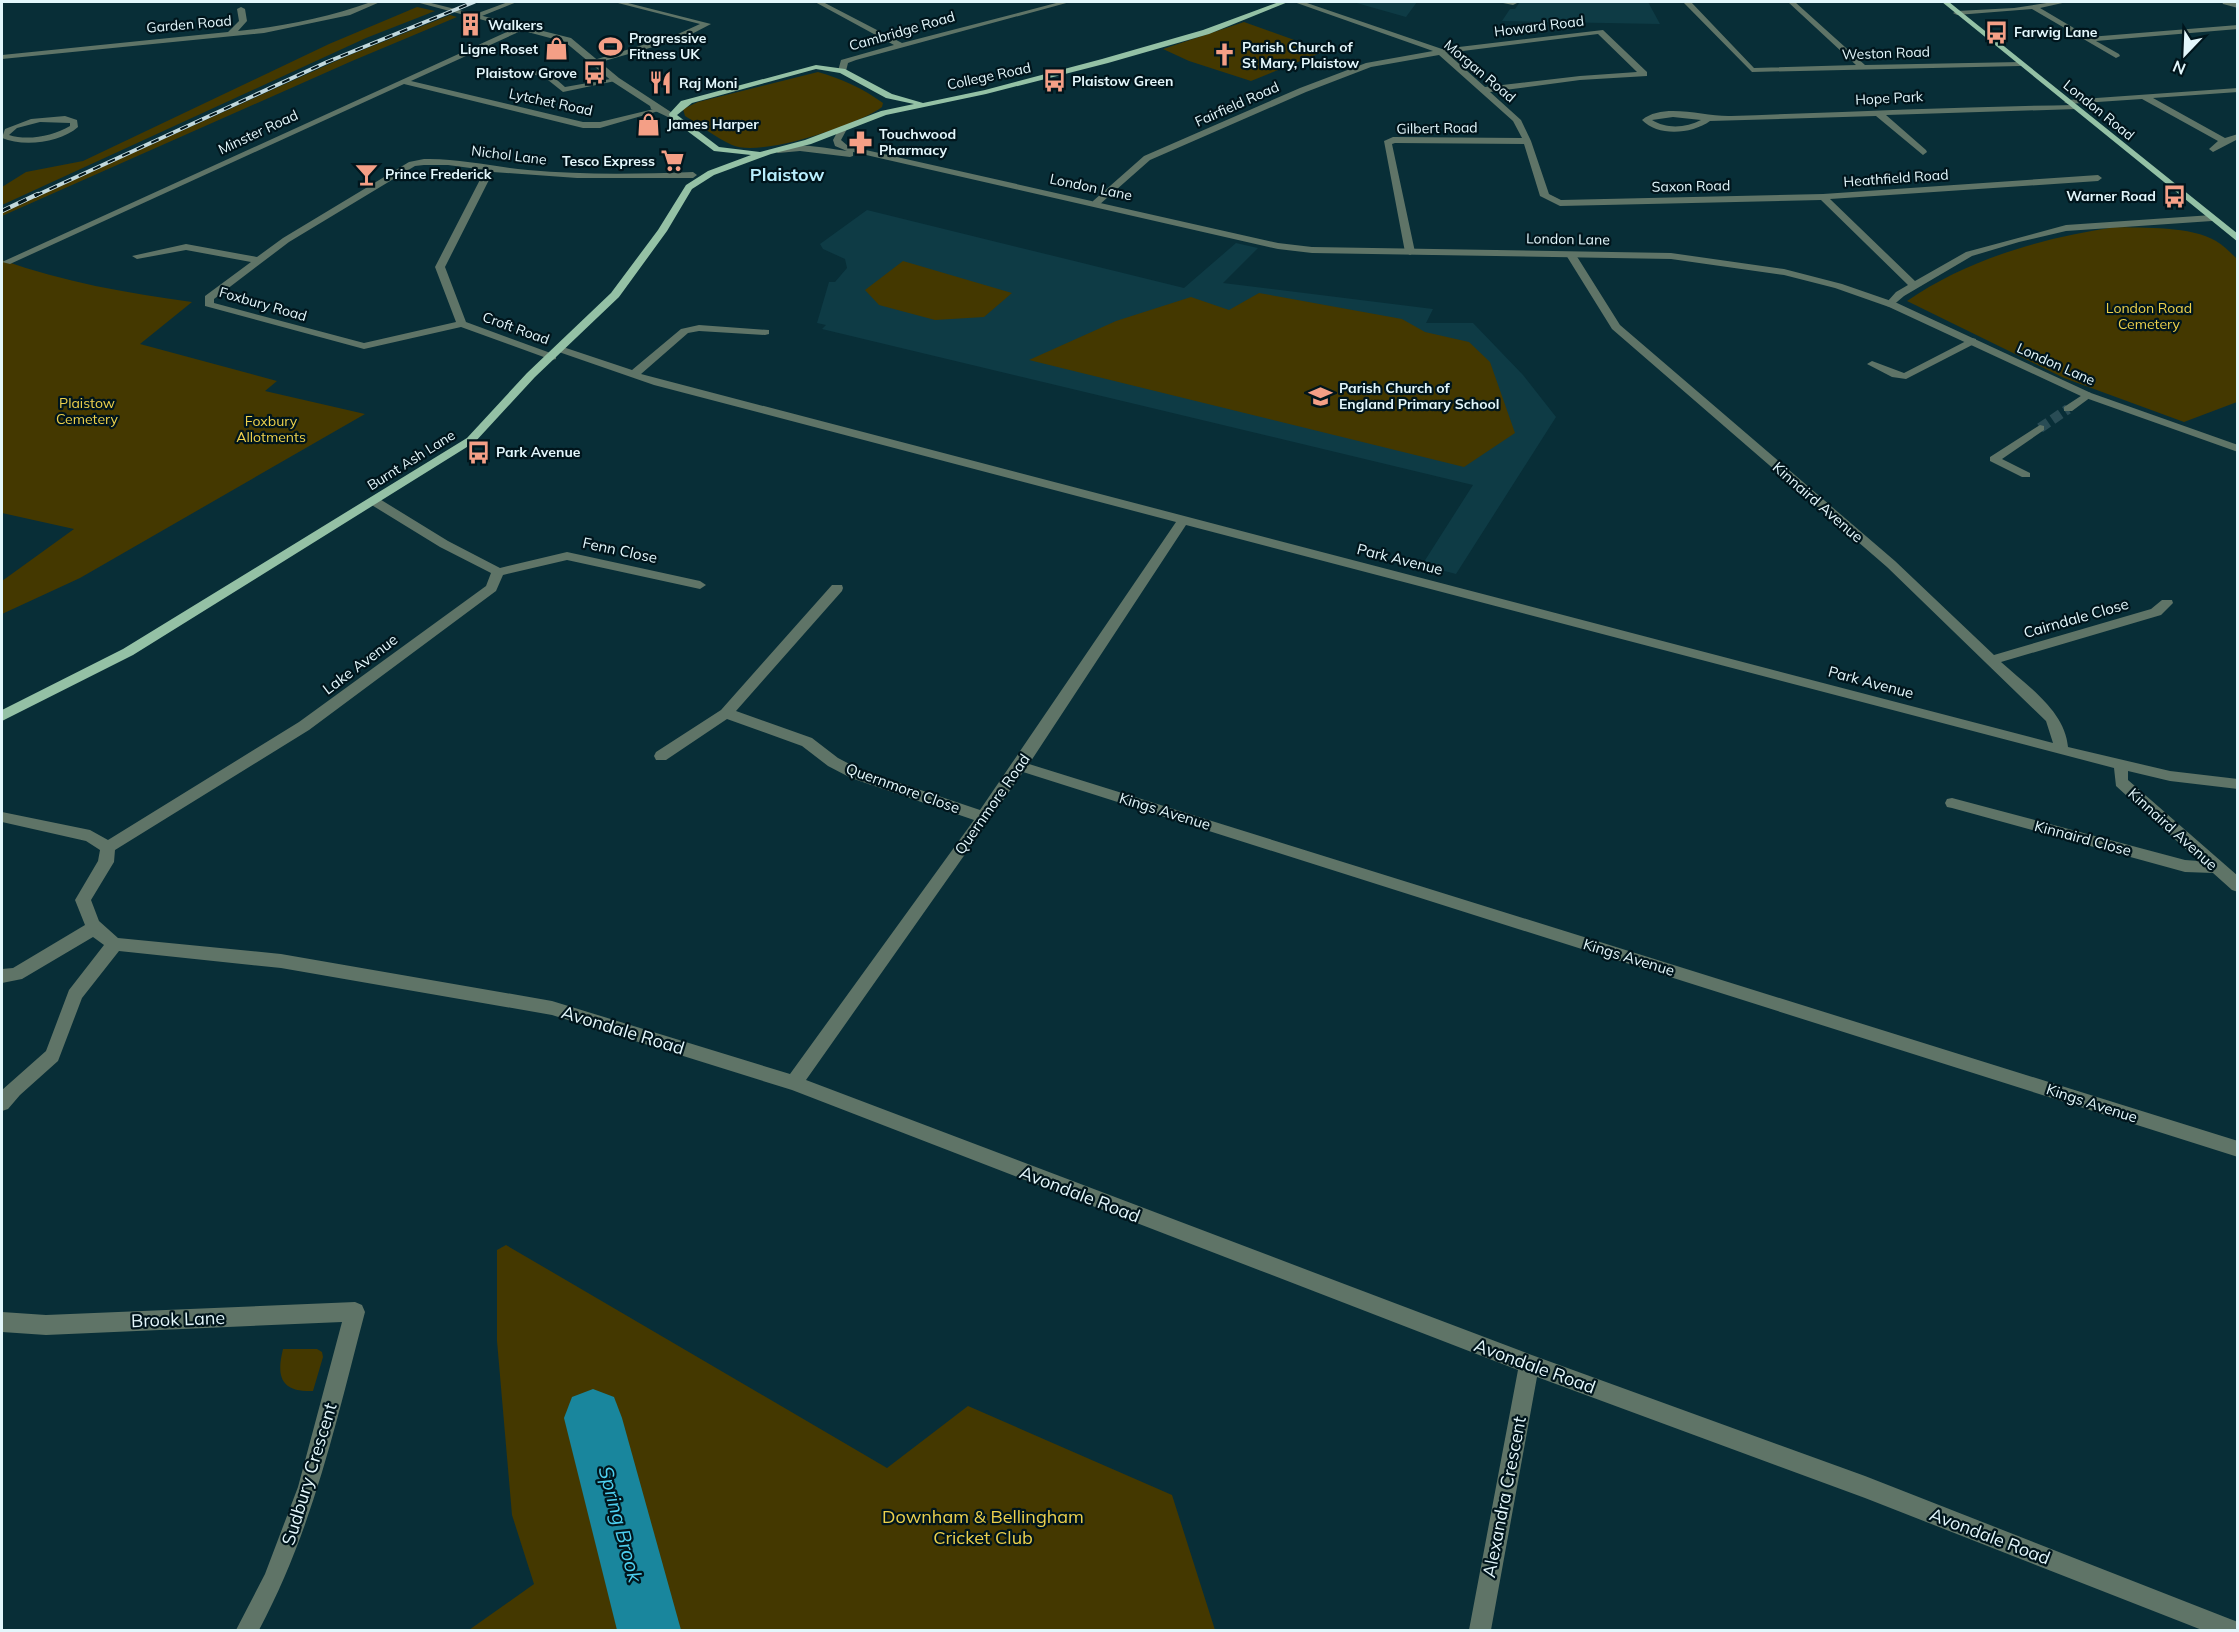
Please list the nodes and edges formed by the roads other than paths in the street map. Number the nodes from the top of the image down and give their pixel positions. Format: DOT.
graph roads {
  1 [pos="376,2"];
  2 [pos="420,2"];
  3 [pos="513,2"];
  4 [pos="617,2"];
  5 [pos="818,2"];
  6 [pos="1066,2"];
  7 [pos="1284,2"];
  8 [pos="1298,2"];
  9 [pos="1502,2"];
  10 [pos="1687,2"];
  11 [pos="1791,2"];
  12 [pos="1945,2"];
  13 [pos="2063,2"];
  14 [pos="2226,2"];
  15 [pos="1513,3"];
  16 [pos="2032,6"];
  17 [pos="2238,6"];
  18 [pos="241,9"];
  19 [pos="1957,13"];
  20 [pos="471,15"];
  21 [pos="2238,27"];
  22 [pos="520,28"];
  23 [pos="231,34"];
  24 [pos="2088,39"];
  25 [pos="900,45"];
  26 [pos="1440,52"];
  27 [pos="2116,56"];
  28 [pos="2,57"];
  29 [pos="597,62"];
  30 [pos="2020,63"];
  31 [pos="843,67"];
  32 [pos="1862,67"];
  33 [pos="538,73"];
  34 [pos="616,80"];
  35 [pos="403,81"];
  36 [pos="1484,90"];
  37 [pos="2238,90"];
  38 [pos="889,96"];
  39 [pos="2144,97"];
  40 [pos="684,103"];
  41 [pos="926,104"];
  42 [pos="2071,105"];
  43 [pos="657,107"];
  44 [pos="1877,112"];
  45 [pos="885,113"];
  46 [pos="673,116"];
  47 [pos="1707,120"];
  48 [pos="2,121"];
  49 [pos="16,126"];
  50 [pos="843,129"];
  51 [pos="2237,136"];
  52 [pos="1527,141"];
  53 [pos="2224,141"];
  54 [pos="717,149"];
  55 [pos="2213,149"];
  56 [pos="773,151"];
  57 [pos="1923,152"];
  58 [pos="874,156"];
  59 [pos="491,168"];
  60 [pos="693,174"];
  61 [pos="2098,178"];
  62 [pos="689,187"];
  63 [pos="365,193"];
  64 [pos="1823,197"];
  65 [pos="1096,203"];
  66 [pos="1560,203"];
  67 [pos="2212,218"];
  68 [pos="2238,239"];
  69 [pos="1410,252"];
  70 [pos="1571,255"];
  71 [pos="137,256"];
  72 [pos="258,260"];
  73 [pos="7,262"];
  74 [pos="1914,286"];
  75 [pos="1891,304"];
  76 [pos="462,324"];
  77 [pos="765,332"];
  78 [pos="1972,341"];
  79 [pos="556,353"];
  80 [pos="1872,364"];
  81 [pos="633,375"];
  82 [pos="2087,395"];
  83 [pos="2068,409"];
  84 [pos="2040,428"];
  85 [pos="2238,449"];
  86 [pos="2026,476"];
  87 [pos="374,501"];
  88 [pos="1184,521"];
  89 [pos="498,572"];
  90 [pos="700,585"];
  91 [pos="837,588"];
  92 [pos="2166,603"];
  93 [pos="1991,660"];
  94 [pos="726,714"];
  95 [pos="2,716"];
  96 [pos="2061,750"];
  97 [pos="661,756"];
  98 [pos="2121,765"];
  99 [pos="1020,766"];
  100 [pos="2238,784"];
  101 [pos="1952,803"];
  102 [pos="2,817"];
  103 [pos="983,817"];
  104 [pos="108,847"];
  105 [pos="2215,867"];
  106 [pos="2238,886"];
  107 [pos="94,928"];
  108 [pos="115,944"];
  109 [pos="2,976"];
  110 [pos="794,1083"];
  111 [pos="2,1103"];
  112 [pos="2238,1149"];
  113 [pos="355,1312"];
  114 [pos="2,1323"];
  115 [pos="1529,1364"];
  116 [pos="247,1630"];
  117 [pos="1480,1630"];
  118 [pos="2230,1630"];
  1 -- 23 [label="street, Garden Road"];
  2 -- 20 [label="street"];
  3 -- 20 [label="street"];
  4 -- 29 [label="street"];
  5 -- 25 [label="street"];
  6 -- 25 [label="street, Cambridge Road"];
  7 -- 41 [label="main road, College Road"];
  8 -- 26 [label="street, Morgan Road"];
  9 -- 15 [label="street"];
  10 -- 32 [label="street, Weston Road"];
  11 -- 32 [label="street"];
  12 -- 19 [label="main road, London Road"];
  13 -- 16 [label="street"];
  14 -- 17 [label="street"];
  16 -- 19 [label="street"];
  16 -- 24 [label="street"];
  18 -- 23 [label="street"];
  19 -- 30 [label="main road, London Road"];
  20 -- 22 [label="street"];
  21 -- 24 [label="street"];
  22 -- 29 [label="street"];
  22 -- 35 [label="street, Minster Road"];
  23 -- 28 [label="street, Garden Road"];
  24 -- 27 [label="street"];
  25 -- 31 [label="street, Cambridge Road"];
  26 -- 36 [label="street, Morgan Road"];
  26 -- 36 [label="street, Howard Road"];
  26 -- 65 [label="street, Fairfield Road"];
  29 -- 34 [label="street"];
  30 -- 32 [label="street, Weston Road"];
  30 -- 42 [label="main road, London Road"];
  31 -- 38 [label="main road"];
  31 -- 40 [label="main road, Cambridge Road"];
  33 -- 34 [label="street"];
  34 -- 43 [label="street"];
  35 -- 43 [label="street, Lytchet Road"];
  35 -- 73 [label="street, Minster Road"];
  36 -- 52 [label="street, Morgan Road"];
  37 -- 39 [label="street, Hope Park"];
  38 -- 41 [label="main road"];
  38 -- 45 [label="main road"];
  39 -- 42 [label="street, Hope Park"];
  39 -- 53 [label="street"];
  40 -- 43 [label="street, Cambridge Road"];
  40 -- 46 [label="main road"];
  41 -- 45 [label="main road, College Road"];
  42 -- 44 [label="street, Hope Park"];
  42 -- 67 [label="main road, London Road"];
  43 -- 46 [label="street"];
  44 -- 47 [label="street, Hope Park"];
  44 -- 57 [label="street"];
  45 -- 50 [label="main road, College Road"];
  46 -- 54 [label="main road"];
  47 -- 47 [label="street, Hope Park"];
  48 -- 49 [label="street"];
  49 -- 49 [label="street"];
  50 -- 56 [label="main road, College Road"];
  50 -- 58 [label="street"];
  51 -- 53 [label="street"];
  52 -- 66 [label="street, Morgan Road"];
  52 -- 69 [label="street, Gilbert Road"];
  53 -- 55 [label="street"];
  54 -- 56 [label="main road"];
  54 -- 60 [label="main road"];
  56 -- 58 [label="street"];
  56 -- 62 [label="main road, Burnt Ash Lane"];
  58 -- 65 [label="street, London Lane"];
  59 -- 60 [label="street, Nichol Lane"];
  59 -- 63 [label="street, Nichol Lane"];
  59 -- 76 [label="street, Croft Road"];
  60 -- 62 [label="main road"];
  61 -- 64 [label="street, Heathfield Road"];
  62 -- 79 [label="main road, Burnt Ash Lane"];
  63 -- 72 [label="street, Foxbury Road"];
  64 -- 66 [label="street, Saxon Road"];
  64 -- 74 [label="street, Heathfield Road"];
  65 -- 69 [label="street, London Lane"];
  67 -- 68 [label="main road, London Road"];
  67 -- 74 [label="street"];
  69 -- 70 [label="street, London Lane"];
  70 -- 75 [label="street, London Lane"];
  70 -- 93 [label="street, Kinnaird Avenue"];
  71 -- 72 [label="street"];
  72 -- 76 [label="street, Foxbury Road"];
  74 -- 75 [label="street"];
  75 -- 78 [label="street, London Lane"];
  76 -- 79 [label="street, Croft Road"];
  77 -- 81 [label="street"];
  78 -- 80 [label="street"];
  78 -- 82 [label="street, London Lane"];
  79 -- 81 [label="street, Park Avenue"];
  79 -- 87 [label="main road, Burnt Ash Lane"];
  81 -- 88 [label="street, Park Avenue"];
  82 -- 83 [label="street"];
  82 -- 85 [label="street, London Lane"];
  84 -- 86 [label="street"];
  87 -- 89 [label="street"];
  87 -- 95 [label="main road, Burnt Ash Lane"];
  88 -- 96 [label="street, Park Avenue"];
  88 -- 99 [label="street, Quernmore Road"];
  89 -- 90 [label="street, Fenn Close"];
  89 -- 104 [label="street, Lake Avenue"];
  91 -- 94 [label="street"];
  92 -- 93 [label="street, Cairndale Close"];
  93 -- 96 [label="street, Kinnaird Avenue"];
  94 -- 97 [label="street"];
  94 -- 103 [label="street, Quernmore Close"];
  96 -- 98 [label="street, Park Avenue"];
  98 -- 100 [label="street, Park Avenue"];
  98 -- 105 [label="street, Kinnaird Avenue"];
  99 -- 103 [label="street, Quernmore Road"];
  99 -- 112 [label="street, Kings Avenue"];
  101 -- 105 [label="street, Kinnaird Close"];
  102 -- 104 [label="street"];
  103 -- 110 [label="street, Quernmore Road"];
  104 -- 107 [label="street"];
  105 -- 106 [label="street, Kinnaird Avenue"];
  107 -- 108 [label="street"];
  107 -- 109 [label="street"];
  108 -- 110 [label="street, Avondale Road"];
  108 -- 111 [label="street"];
  110 -- 115 [label="street, Avondale Road"];
  113 -- 114 [label="street, Brook Lane"];
  113 -- 116 [label="street, Sudbury Crescent"];
  115 -- 117 [label="street, Alexandra Crescent"];
  115 -- 118 [label="street, Avondale Road"];
}
